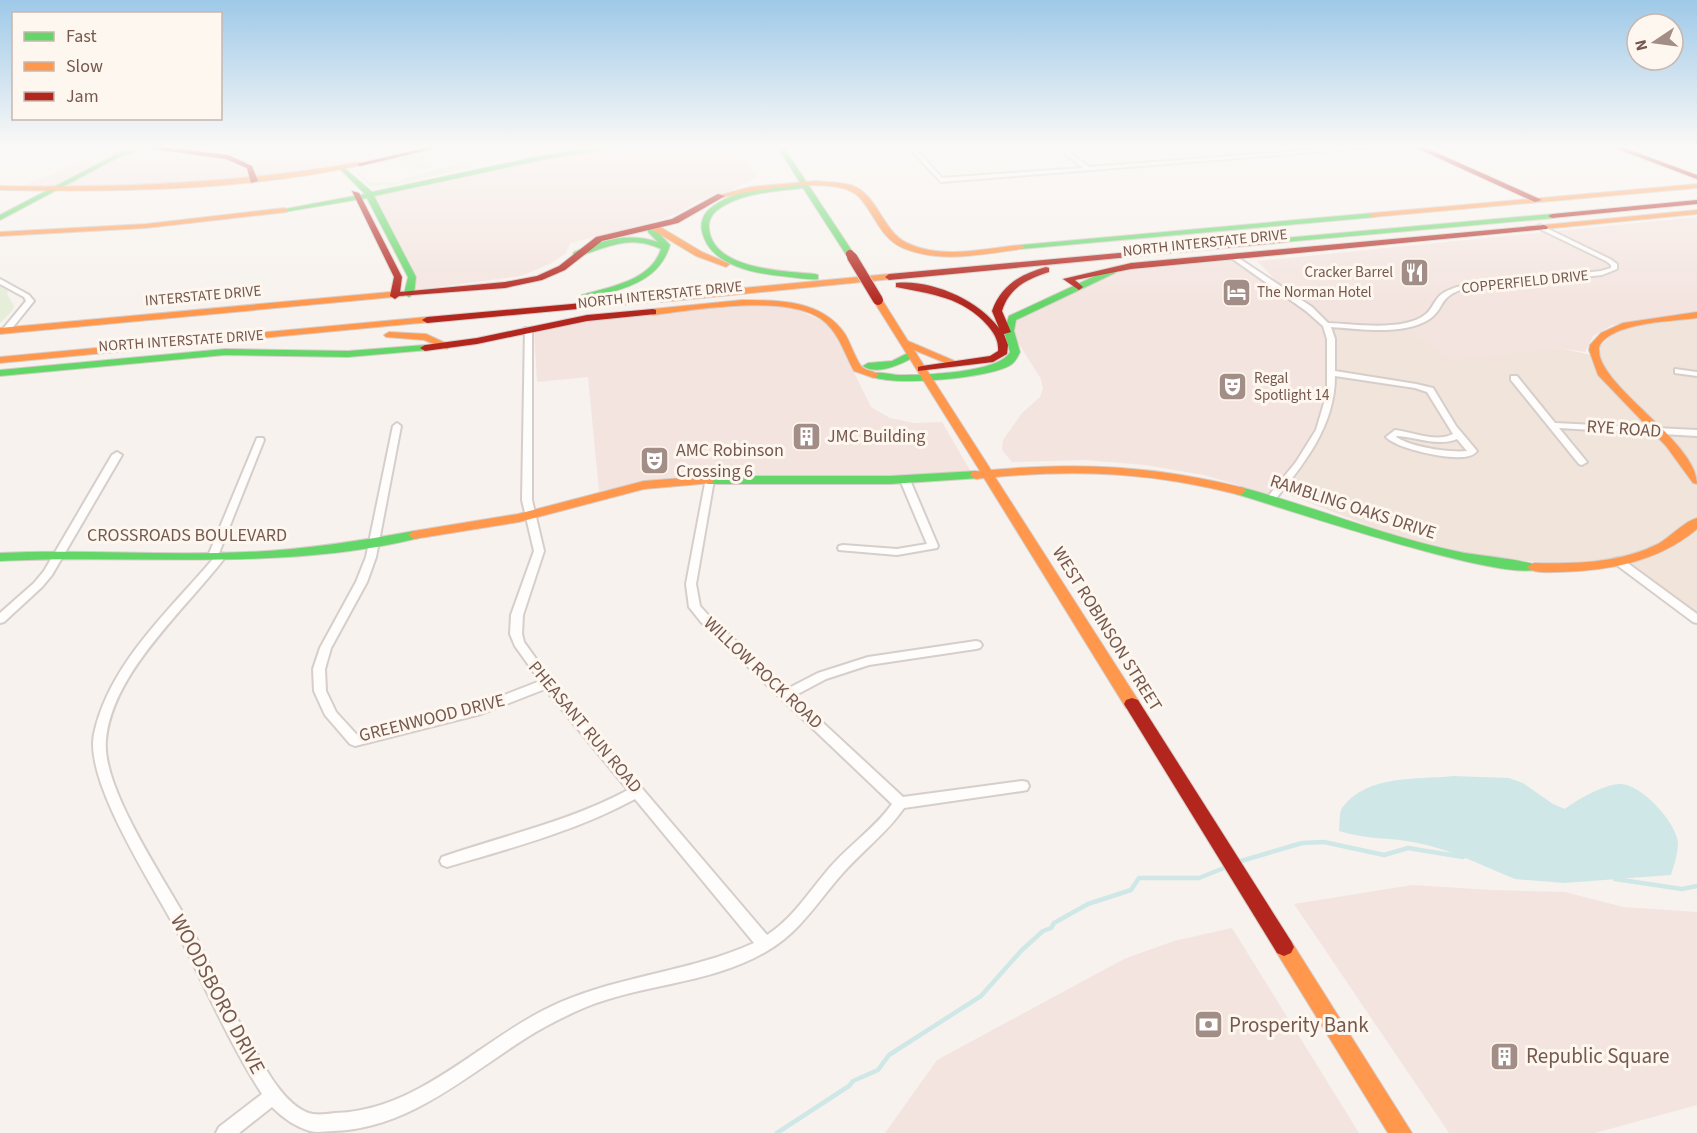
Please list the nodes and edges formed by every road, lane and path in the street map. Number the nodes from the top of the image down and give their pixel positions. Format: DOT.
graph roads {
  1 [pos="19,198"];
  2 [pos="37,198"];
  3 [pos="343,198"];
  4 [pos="348,198"];
  5 [pos="364,198"];
  6 [pos="719,198"];
  7 [pos="739,198"];
  8 [pos="814,198"];
  9 [pos="863,198"];
  10 [pos="1529,198"];
  11 [pos="1570,198"];
  12 [pos="1677,198"];
  13 [pos="1536,201"];
  14 [pos="1697,202"];
  15 [pos="0,208"];
  16 [pos="1697,212"];
  17 [pos="0,218"];
  18 [pos="651,227"];
  19 [pos="1540,227"];
  20 [pos="0,229"];
  21 [pos="0,234"];
  22 [pos="667,250"];
  23 [pos="1141,253"];
  24 [pos="578,254"];
  25 [pos="1236,256"];
  26 [pos="816,277"];
  27 [pos="850,280"];
  28 [pos="0,281"];
  29 [pos="402,295"];
  30 [pos="580,298"];
  31 [pos="1697,315"];
  32 [pos="1326,325"];
  33 [pos="528,330"];
  34 [pos="3,331"];
  35 [pos="1008,335"];
  36 [pos="416,336"];
  37 [pos="238,337"];
  38 [pos="447,346"];
  39 [pos="408,348"];
  40 [pos="909,348"];
  41 [pos="0,351"];
  42 [pos="366,353"];
  43 [pos="855,359"];
  44 [pos="0,360"];
  45 [pos="968,363"];
  46 [pos="868,366"];
  47 [pos="1678,371"];
  48 [pos="0,373"];
  49 [pos="924,373"];
  50 [pos="1697,374"];
  51 [pos="1331,377"];
  52 [pos="1514,378"];
  53 [pos="1551,424"];
  54 [pos="397,426"];
  55 [pos="1658,431"];
  56 [pos="1697,433"];
  57 [pos="1458,435"];
  58 [pos="260,440"];
  59 [pos="117,455"];
  60 [pos="1582,462"];
  61 [pos="989,476"];
  62 [pos="1697,480"];
  63 [pos="708,485"];
  64 [pos="906,485"];
  65 [pos="1271,500"];
  66 [pos="532,519"];
  67 [pos="1697,522"];
  68 [pos="373,543"];
  69 [pos="843,548"];
  70 [pos="60,553"];
  71 [pos="217,556"];
  72 [pos="0,557"];
  73 [pos="1618,561"];
  74 [pos="0,619"];
  75 [pos="1697,619"];
  76 [pos="976,645"];
  77 [pos="547,683"];
  78 [pos="786,695"];
  79 [pos="1022,786"];
  80 [pos="638,791"];
  81 [pos="900,803"];
  82 [pos="447,861"];
  83 [pos="765,944"];
  84 [pos="273,1096"];
  85 [pos="225,1133"];
  86 [pos="1401,1133"];
  1 -- 15 [label="main road"];
  2 -- 17 [label="main road"];
  3 -- 20 [label="main road"];
  4 -- 21 [label="main road"];
  5 -- 29 [label="main road"];
  6 -- 18 [label="main road, NORTH INTERSTATE DRIVE"];
  7 -- 26 [label="main road"];
  8 -- 40 [label="main road, WEST ROBINSON STREET, bridge"];
  9 -- 13 [label="main road, NORTH INTERSTATE DRIVE"];
  10 -- 13 [label="main road"];
  11 -- 13 [label="main road, NORTH INTERSTATE DRIVE"];
  12 -- 26 [label="main road"];
  14 -- 23 [label="main road"];
  16 -- 19 [label="main road, NORTH INTERSTATE DRIVE"];
  18 -- 22 [label="main road"];
  18 -- 24 [label="main road, NORTH INTERSTATE DRIVE"];
  18 -- 26 [label="main road"];
  19 -- 25 [label="main road, NORTH INTERSTATE DRIVE"];
  19 -- 32 [label="street, COPPERFIELD DRIVE"];
  22 -- 24 [label="main road"];
  22 -- 30 [label="main road"];
  23 -- 27 [label="main road"];
  23 -- 35 [label="main road"];
  24 -- 29 [label="main road, NORTH INTERSTATE DRIVE"];
  25 -- 32 [label="street"];
  25 -- 35 [label="main road, NORTH INTERSTATE DRIVE"];
  26 -- 30 [label="main road"];
  27 -- 37 [label="main road"];
  27 -- 45 [label="main road"];
  28 -- 34 [label="street"];
  29 -- 34 [label="main road, INTERSTATE DRIVE"];
  30 -- 41 [label="main road"];
  31 -- 55 [label="main road"];
  32 -- 51 [label="street"];
  33 -- 38 [label="main road, NORTH INTERSTATE DRIVE"];
  33 -- 43 [label="main road, NORTH INTERSTATE DRIVE"];
  33 -- 66 [label="street, PHEASANT RUN ROAD"];
  35 -- 49 [label="main road, NORTH INTERSTATE DRIVE"];
  36 -- 37 [label="main road"];
  36 -- 38 [label="main road"];
  36 -- 39 [label="main road"];
  37 -- 44 [label="main road"];
  38 -- 39 [label="main road, NORTH INTERSTATE DRIVE"];
  38 -- 42 [label="main road, NORTH INTERSTATE DRIVE"];
  39 -- 42 [label="main road, NORTH INTERSTATE DRIVE"];
  40 -- 45 [label="main road"];
  40 -- 46 [label="main road"];
  40 -- 49 [label="main road, WEST ROBINSON STREET"];
  42 -- 48 [label="main road, NORTH INTERSTATE DRIVE"];
  43 -- 46 [label="main road, NORTH INTERSTATE DRIVE"];
  43 -- 49 [label="main road, NORTH INTERSTATE DRIVE"];
  45 -- 49 [label="main road"];
  46 -- 49 [label="main road, NORTH INTERSTATE DRIVE"];
  47 -- 50 [label="street"];
  49 -- 61 [label="main road, WEST ROBINSON STREET"];
  51 -- 57 [label="street"];
  51 -- 65 [label="street"];
  52 -- 53 [label="street"];
  53 -- 55 [label="street, RYE ROAD"];
  53 -- 60 [label="street"];
  54 -- 68 [label="street"];
  55 -- 56 [label="street, RYE ROAD"];
  55 -- 62 [label="main road"];
  57 -- 57 [label="street"];
  58 -- 71 [label="street, WOODSBORO DRIVE"];
  59 -- 70 [label="street"];
  61 -- 64 [label="main road, CROSSROADS BOULEVARD"];
  61 -- 65 [label="main road, RAMBLING OAKS DRIVE"];
  61 -- 86 [label="main road, WEST ROBINSON STREET"];
  63 -- 64 [label="main road, CROSSROADS BOULEVARD"];
  63 -- 66 [label="main road, CROSSROADS BOULEVARD"];
  63 -- 78 [label="street, WILLOW ROCK ROAD"];
  64 -- 69 [label="street"];
  65 -- 73 [label="main road, RAMBLING OAKS DRIVE"];
  66 -- 68 [label="main road, CROSSROADS BOULEVARD"];
  66 -- 77 [label="street, PHEASANT RUN ROAD"];
  67 -- 73 [label="main road, RAMBLING OAKS DRIVE"];
  68 -- 71 [label="main road, CROSSROADS BOULEVARD"];
  68 -- 77 [label="street, GREENWOOD DRIVE"];
  70 -- 71 [label="main road, CROSSROADS BOULEVARD"];
  70 -- 72 [label="main road, CROSSROADS BOULEVARD"];
  70 -- 74 [label="street"];
  71 -- 84 [label="street, WOODSBORO DRIVE"];
  73 -- 75 [label="street"];
  76 -- 78 [label="street"];
  77 -- 80 [label="street, PHEASANT RUN ROAD"];
  78 -- 81 [label="street, WILLOW ROCK ROAD"];
  79 -- 81 [label="street"];
  80 -- 82 [label="street"];
  80 -- 83 [label="street, PHEASANT RUN ROAD"];
  81 -- 83 [label="street, WOODSBORO DRIVE"];
  83 -- 84 [label="street, WOODSBORO DRIVE"];
  84 -- 85 [label="street"];
}
